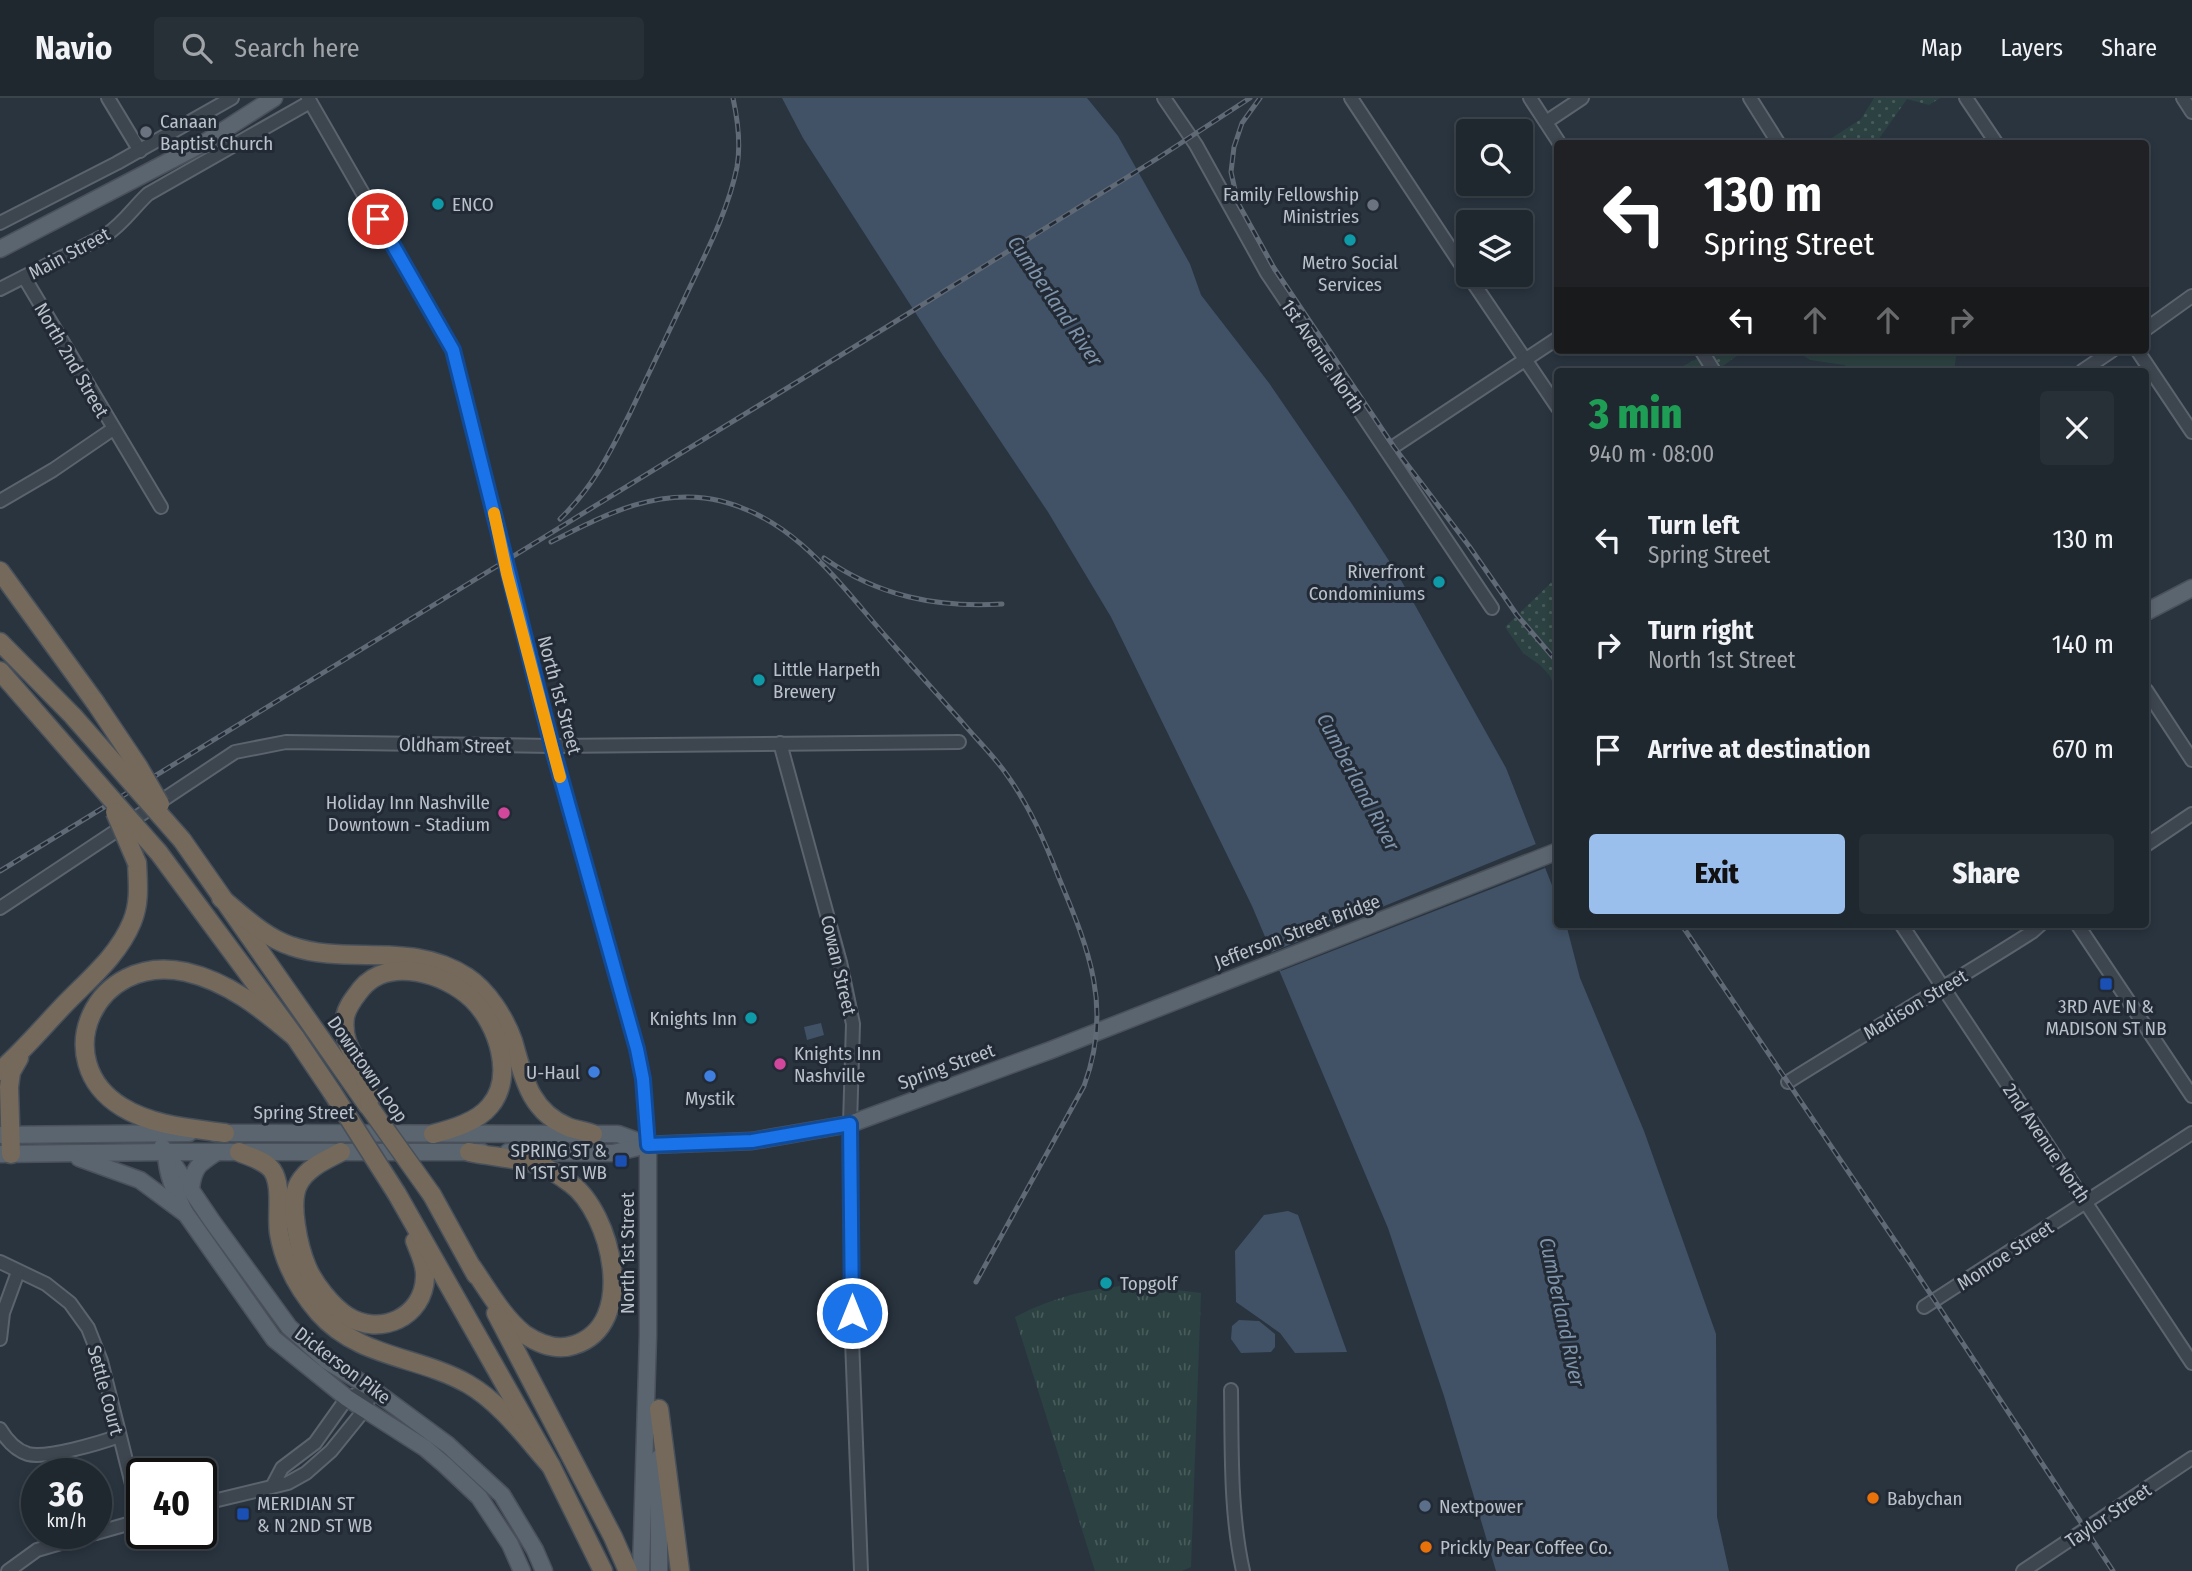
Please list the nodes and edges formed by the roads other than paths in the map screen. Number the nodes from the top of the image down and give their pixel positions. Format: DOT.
graph roads {
  1 [pos="108,98"];
  2 [pos="232,98"];
  3 [pos="274,98"];
  4 [pos="1164,98"];
  5 [pos="1351,98"];
  6 [pos="1530,98"];
  7 [pos="1582,98"];
  8 [pos="1749,98"];
  9 [pos="1966,98"];
  10 [pos="2183,98"];
  11 [pos="309,100"];
  12 [pos="2192,112"];
  13 [pos="1546,122"];
  14 [pos="1557,140"];
  15 [pos="1776,140"];
  16 [pos="1994,140"];
  17 [pos="140,151"];
  18 [pos="0,223"];
  19 [pos="0,249"];
  20 [pos="1456,257"];
  21 [pos="24,277"];
  22 [pos="1476,287"];
  23 [pos="0,289"];
  24 [pos="2192,296"];
  25 [pos="2149,327"];
  26 [pos="1554,341"];
  27 [pos="2107,354"];
  28 [pos="2140,354"];
  29 [pos="1525,359"];
  30 [pos="2086,368"];
  31 [pos="1554,402"];
  32 [pos="113,429"];
  33 [pos="2192,432"];
  34 [pos="1387,451"];
  35 [pos="0,501"];
  36 [pos="160,507"];
  37 [pos="0,571"];
  38 [pos="2192,588"];
  39 [pos="1492,608"];
  40 [pos="2149,610"];
  41 [pos="0,642"];
  42 [pos="0,671"];
  43 [pos="2149,695"];
  44 [pos="959,742"];
  45 [pos="780,743"];
  46 [pos="552,746"];
  47 [pos="2192,760"];
  48 [pos="108,795"];
  49 [pos="2192,814"];
  50 [pos="182,840"];
  51 [pos="2149,843"];
  52 [pos="1554,853"];
  53 [pos="221,898"];
  54 [pos="0,908"];
  55 [pos="1904,928"];
  56 [pos="2036,928"];
  57 [pos="2080,928"];
  58 [pos="1944,988"];
  59 [pos="295,1037"];
  60 [pos="25,1049"];
  61 [pos="1051,1050"];
  62 [pos="0,1072"];
  63 [pos="1788,1082"];
  64 [pos="2192,1096"];
  65 [pos="370,1108"];
  66 [pos="850,1124"];
  67 [pos="153,1133"];
  68 [pos="187,1133"];
  69 [pos="225,1133"];
  70 [pos="2192,1133"];
  71 [pos="433,1134"];
  72 [pos="593,1134"];
  73 [pos="5,1135"];
  74 [pos="648,1145"];
  75 [pos="166,1152"];
  76 [pos="218,1152"];
  77 [pos="239,1152"];
  78 [pos="341,1152"];
  79 [pos="469,1152"];
  80 [pos="6,1154"];
  81 [pos="67,1154"];
  82 [pos="191,1188"];
  83 [pos="400,1199"];
  84 [pos="2086,1202"];
  85 [pos="186,1214"];
  86 [pos="0,1262"];
  87 [pos="472,1267"];
  88 [pos="18,1272"];
  89 [pos="1924,1307"];
  90 [pos="648,1337"];
  91 [pos="0,1339"];
  92 [pos="2192,1363"];
  93 [pos="372,1390"];
  94 [pos="1231,1390"];
  95 [pos="347,1398"];
  96 [pos="365,1409"];
  97 [pos="659,1409"];
  98 [pos="0,1429"];
  99 [pos="119,1436"];
  100 [pos="2192,1458"];
  101 [pos="126,1463"];
  102 [pos="551,1466"];
  103 [pos="273,1485"];
  104 [pos="217,1500"];
  105 [pos="40,1549"];
  106 [pos="8,1571"];
  107 [pos="522,1571"];
  108 [pos="544,1571"];
  109 [pos="603,1571"];
  110 [pos="628,1571"];
  111 [pos="641,1571"];
  112 [pos="659,1571"];
  113 [pos="680,1571"];
  114 [pos="861,1571"];
  115 [pos="1243,1571"];
  116 [pos="2023,1571"];
  1 -- 17 [label="street"];
  2 -- 17 [label="street"];
  3 -- 19 [label="main road"];
  4 -- 34 [label="street, 1st Avenue North"];
  5 -- 20 [label="street"];
  6 -- 13 [label="street"];
  7 -- 13 [label="street"];
  8 -- 15 [label="street"];
  9 -- 16 [label="street"];
  10 -- 12 [label="street"];
  11 -- 21 [label="street, Main Street"];
  11 -- 46 [label="street, North 1st Street"];
  13 -- 14 [label="street"];
  17 -- 18 [label="street"];
  21 -- 23 [label="street, Main Street"];
  21 -- 32 [label="street, North 2nd Street"];
  22 -- 29 [label="street"];
  24 -- 25 [label="street"];
  26 -- 29 [label="street"];
  27 -- 30 [label="street"];
  28 -- 33 [label="street"];
  29 -- 31 [label="street"];
  29 -- 34 [label="street"];
  32 -- 35 [label="street"];
  32 -- 36 [label="street, North 2nd Street"];
  34 -- 39 [label="street, 1st Avenue North"];
  37 -- 50 [label="highway, bridge"];
  38 -- 40 [label="main road"];
  41 -- 50 [label="highway, Downtown Loop, bridge"];
  42 -- 48 [label="highway"];
  43 -- 47 [label="street"];
  44 -- 45 [label="street, Oldham Street"];
  45 -- 46 [label="street, Oldham Street"];
  45 -- 66 [label="street, Cowan Street"];
  46 -- 54 [label="street, Oldham Street"];
  46 -- 74 [label="street, North 1st Street"];
  48 -- 59 [label="highway, bridge"];
  48 -- 60 [label="highway, bridge"];
  49 -- 51 [label="street"];
  50 -- 53 [label="highway, Downtown Loop"];
  52 -- 61 [label="main road, Jefferson Street Bridge"];
  53 -- 65 [label="highway, Downtown Loop"];
  53 -- 72 [label="highway"];
  55 -- 58 [label="street, 2nd Avenue North"];
  56 -- 58 [label="street, Madison Street"];
  57 -- 64 [label="street"];
  58 -- 63 [label="street, Madison Street"];
  58 -- 84 [label="street, 2nd Avenue North"];
  59 -- 69 [label="highway"];
  59 -- 83 [label="highway, bridge"];
  60 -- 62 [label="highway"];
  60 -- 73 [label="highway"];
  61 -- 66 [label="main road, Spring Street"];
  65 -- 71 [label="highway"];
  65 -- 87 [label="highway, Downtown Loop, bridge"];
  66 -- 74 [label="main road, Spring Street"];
  66 -- 114 [label="street, Cowan Street"];
  67 -- 68 [label="main road, Spring Street"];
  67 -- 73 [label="main road, Spring Street"];
  67 -- 75 [label="main road, Dickerson Pike"];
  68 -- 69 [label="main road, Spring Street"];
  68 -- 75 [label="main road"];
  69 -- 71 [label="main road, Spring Street"];
  70 -- 84 [label="street, Monroe Street"];
  71 -- 72 [label="main road, Spring Street"];
  72 -- 74 [label="main road, Spring Street"];
  73 -- 80 [label="highway"];
  74 -- 79 [label="main road, Spring Street"];
  74 -- 90 [label="main road, North 1st Street"];
  75 -- 76 [label="main road, Spring Street"];
  75 -- 81 [label="main road, Spring Street"];
  75 -- 82 [label="main road, Dickerson Pike"];
  75 -- 85 [label="main road"];
  76 -- 77 [label="main road, Spring Street"];
  76 -- 82 [label="main road"];
  77 -- 78 [label="main road, Spring Street"];
  77 -- 102 [label="highway"];
  78 -- 79 [label="main road, Spring Street"];
  78 -- 83 [label="highway"];
  79 -- 87 [label="highway"];
  80 -- 81 [label="main road, Spring Street"];
  81 -- 85 [label="main road, Dickerson Pike"];
  82 -- 93 [label="main road, Dickerson Pike"];
  83 -- 102 [label="highway"];
  84 -- 89 [label="street, Monroe Street"];
  84 -- 92 [label="street, 2nd Avenue North"];
  85 -- 95 [label="main road, Dickerson Pike"];
  86 -- 88 [label="street, Settle Court"];
  87 -- 110 [label="highway, Downtown Loop"];
  88 -- 91 [label="street"];
  88 -- 99 [label="street, Settle Court"];
  90 -- 97 [label="main road, North 1st Street"];
  90 -- 111 [label="main road, North 1st Street"];
  93 -- 95 [label="street"];
  93 -- 96 [label="street"];
  93 -- 108 [label="main road, Dickerson Pike"];
  94 -- 115 [label="street"];
  95 -- 96 [label="main road, Dickerson Pike"];
  95 -- 103 [label="street"];
  96 -- 103 [label="street"];
  96 -- 107 [label="main road, Dickerson Pike"];
  97 -- 112 [label="main road, North 1st Street"];
  97 -- 113 [label="highway"];
  98 -- 99 [label="street"];
  99 -- 101 [label="street, Settle Court"];
  100 -- 116 [label="street, Taylor Street"];
  102 -- 109 [label="highway"];
  103 -- 104 [label="street"];
  105 -- 106 [label="street"];
}
